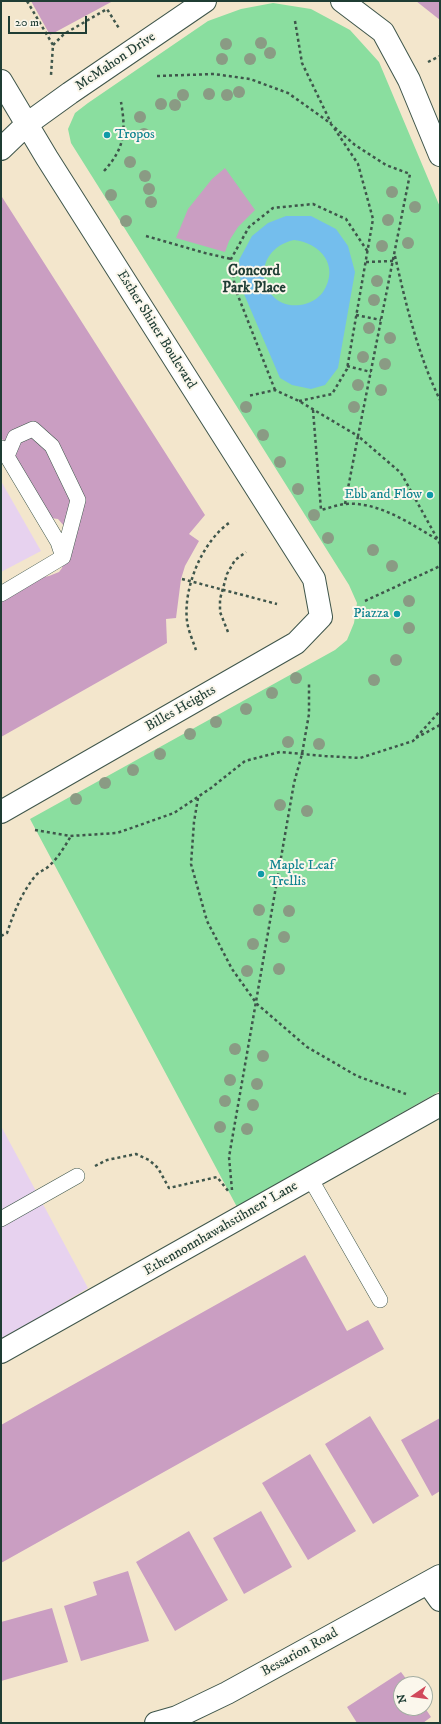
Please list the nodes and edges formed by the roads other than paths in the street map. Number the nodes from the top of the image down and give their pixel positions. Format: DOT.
graph roads {
  1 [pos="205,1"];
  2 [pos="342,1"];
  3 [pos="1,81"];
  4 [pos="27,124"];
  5 [pos="1,149"];
  6 [pos="440,155"];
  7 [pos="4,451"];
  8 [pos="63,557"];
  9 [pos="314,579"];
  10 [pos="1,594"];
  11 [pos="1,812"];
  12 [pos="440,1105"];
  13 [pos="77,1176"];
  14 [pos="310,1178"];
  15 [pos="1,1219"];
  16 [pos="380,1300"];
  17 [pos="1,1352"];
  18 [pos="434,1579"];
  19 [pos="440,1600"];
  20 [pos="156,1723"];
  1 -- 4 [label="street, McMahon Drive"];
  2 -- 6 [label="street"];
  3 -- 4 [label="street, Esther Shiner Boulevard"];
  4 -- 5 [label="street, McMahon Drive"];
  4 -- 9 [label="street, Esther Shiner Boulevard"];
  7 -- 8 [label="lane"];
  7 -- 8 [label="lane"];
  8 -- 10 [label="lane"];
  9 -- 11 [label="street, Billes Heights"];
  12 -- 14 [label="street, Ethennonnhawahstihnen' Lane"];
  13 -- 15 [label="lane"];
  14 -- 16 [label="lane"];
  14 -- 17 [label="street, Ethennonnhawahstihnen' Lane"];
  18 -- 19 [label="street"];
  18 -- 20 [label="street, Bessarion Road"];
}
